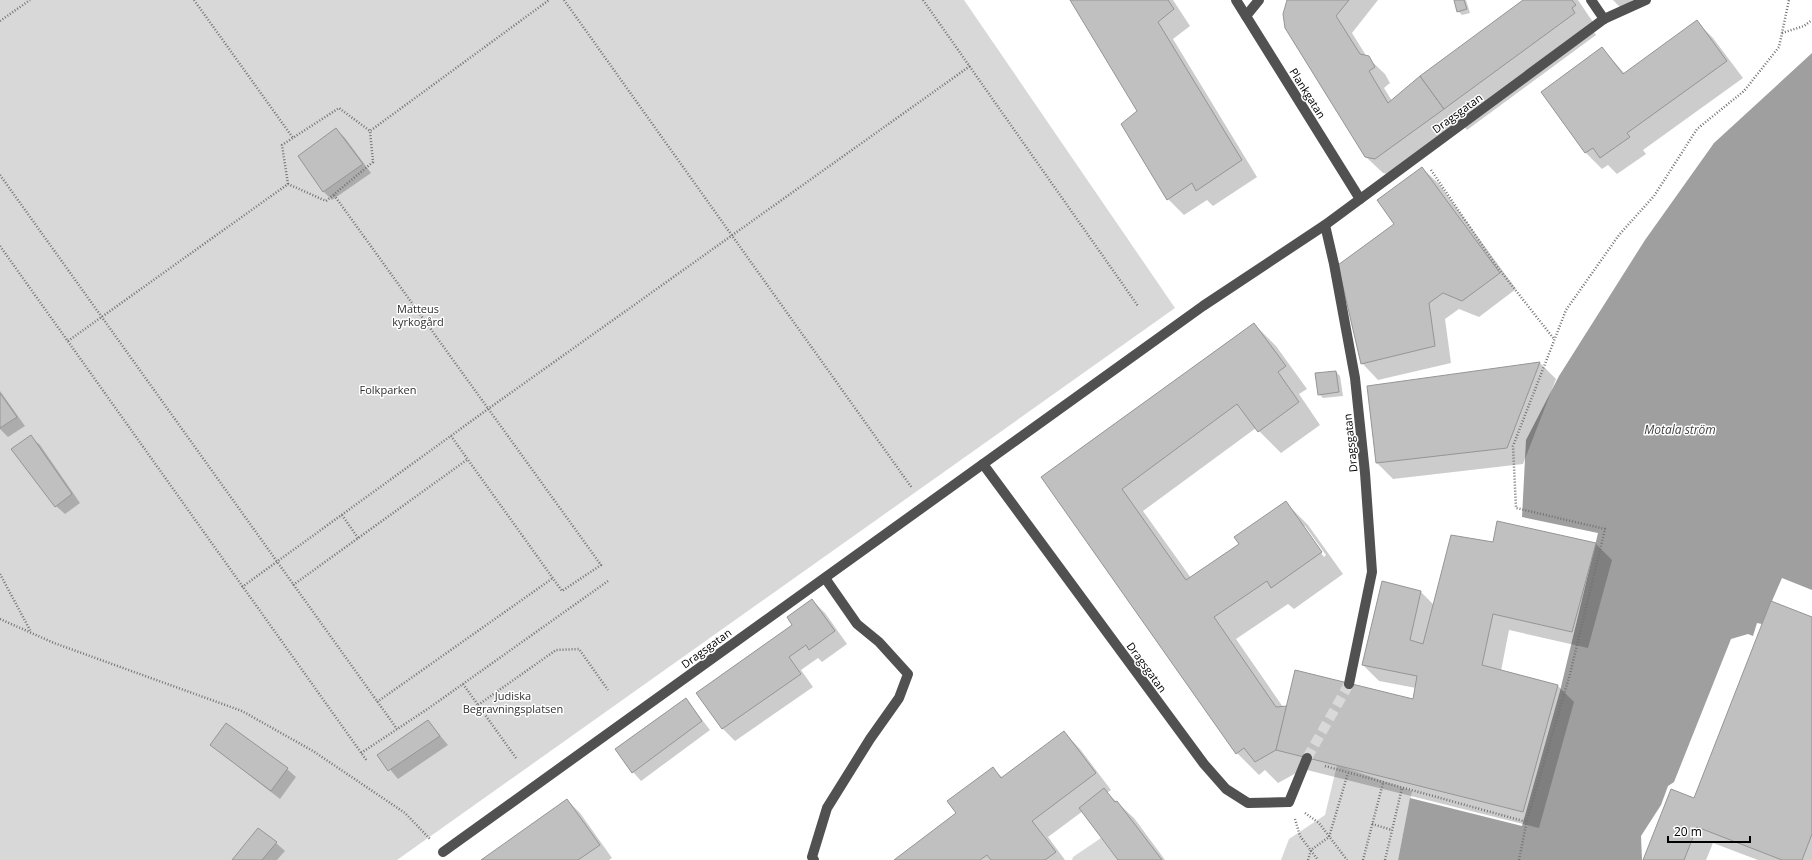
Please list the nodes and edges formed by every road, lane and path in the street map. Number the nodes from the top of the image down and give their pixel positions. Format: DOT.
graph roads {
  1 [pos="30,0"];
  2 [pos="194,0"];
  3 [pos="549,0"];
  4 [pos="564,0"];
  5 [pos="923,0"];
  6 [pos="1236,0"];
  7 [pos="1259,0"];
  8 [pos="1591,0"];
  9 [pos="1646,0"];
  10 [pos="1789,0"];
  11 [pos="1246,16"];
  12 [pos="1604,19"];
  13 [pos="1812,20"];
  14 [pos="0,21"];
  15 [pos="1782,33"];
  16 [pos="970,66"];
  17 [pos="370,131"];
  18 [pos="293,138"];
  19 [pos="1420,155"];
  20 [pos="0,175"];
  21 [pos="288,184"];
  22 [pos="334,195"];
  23 [pos="1360,199"];
  24 [pos="1325,225"];
  25 [pos="732,235"];
  26 [pos="0,246"];
  27 [pos="1138,306"];
  28 [pos="101,317"];
  29 [pos="1554,340"];
  30 [pos="68,341"];
  31 [pos="488,409"];
  32 [pos="451,436"];
  33 [pos="468,459"];
  34 [pos="983,464"];
  35 [pos="912,488"];
  36 [pos="342,515"];
  37 [pos="358,538"];
  38 [pos="277,562"];
  39 [pos="0,574"];
  40 [pos="553,578"];
  41 [pos="825,578"];
  42 [pos="608,581"];
  43 [pos="293,585"];
  44 [pos="242,587"];
  45 [pos="0,619"];
  46 [pos="32,633"];
  47 [pos="463,684"];
  48 [pos="1349,684"];
  49 [pos="608,690"];
  50 [pos="377,702"];
  51 [pos="478,705"];
  52 [pos="396,729"];
  53 [pos="361,753"];
  54 [pos="516,758"];
  55 [pos="1307,758"];
  56 [pos="367,762"];
  57 [pos="1336,770"];
  58 [pos="1348,773"];
  59 [pos="1383,783"];
  60 [pos="1402,788"];
  61 [pos="1527,820"];
  62 [pos="1319,823"];
  63 [pos="1372,824"];
  64 [pos="1392,830"];
  65 [pos="1300,836"];
  66 [pos="1329,837"];
  67 [pos="1311,850"];
  68 [pos="443,852"];
  69 [pos="814,860"];
  70 [pos="1308,860"];
  71 [pos="1318,860"];
  72 [pos="1347,860"];
  73 [pos="1364,860"];
  74 [pos="1385,860"];
  75 [pos="1519,860"];
  1 -- 14 [label="path"];
  2 -- 18 [label="path"];
  3 -- 17 [label="path"];
  4 -- 25 [label="path"];
  5 -- 16 [label="path"];
  6 -- 11 [label="street, Plankgatan"];
  7 -- 11 [label="street"];
  8 -- 12 [label="street"];
  9 -- 12 [label="street, Dragsgatan"];
  10 -- 15 [label="path"];
  11 -- 23 [label="street, Plankgatan"];
  12 -- 19 [label="street, Dragsgatan"];
  13 -- 15 [label="path"];
  15 -- 29 [label="path"];
  16 -- 25 [label="path"];
  16 -- 27 [label="path"];
  17 -- 18 [label="path"];
  17 -- 22 [label="path"];
  18 -- 21 [label="path"];
  19 -- 23 [label="street, Dragsgatan"];
  19 -- 29 [label="path"];
  20 -- 28 [label="path"];
  21 -- 22 [label="path"];
  21 -- 28 [label="path"];
  22 -- 31 [label="path"];
  23 -- 24 [label="street, Dragsgatan"];
  24 -- 34 [label="street, Dragsgatan"];
  24 -- 48 [label="street, Dragsgatan"];
  25 -- 31 [label="path"];
  25 -- 35 [label="path"];
  26 -- 30 [label="path"];
  28 -- 30 [label="path"];
  28 -- 38 [label="path"];
  29 -- 61 [label="path"];
  30 -- 44 [label="path"];
  31 -- 32 [label="path"];
  31 -- 40 [label="path"];
  32 -- 33 [label="path"];
  32 -- 36 [label="path"];
  33 -- 37 [label="path"];
  33 -- 40 [label="path"];
  34 -- 41 [label="street, Dragsgatan"];
  34 -- 55 [label="street, Dragsgatan"];
  36 -- 37 [label="path"];
  36 -- 38 [label="path"];
  37 -- 43 [label="path"];
  38 -- 43 [label="path"];
  38 -- 44 [label="path"];
  39 -- 46 [label="path"];
  40 -- 50 [label="path"];
  41 -- 68 [label="street, Dragsgatan"];
  41 -- 69 [label="street"];
  42 -- 47 [label="path"];
  43 -- 50 [label="path"];
  44 -- 53 [label="path"];
  45 -- 46 [label="path"];
  46 -- 68 [label="path"];
  47 -- 51 [label="path"];
  47 -- 52 [label="path"];
  49 -- 51 [label="path"];
  50 -- 52 [label="path"];
  51 -- 54 [label="path"];
  52 -- 53 [label="path"];
  53 -- 56 [label="path"];
  57 -- 58 [label="path"];
  58 -- 59 [label="path"];
  58 -- 66 [label="path"];
  59 -- 60 [label="path"];
  59 -- 63 [label="path"];
  60 -- 61 [label="path"];
  60 -- 64 [label="path"];
  61 -- 75 [label="path"];
  62 -- 66 [label="path"];
  63 -- 64 [label="path"];
  63 -- 73 [label="path"];
  64 -- 74 [label="path"];
  65 -- 67 [label="path"];
  66 -- 67 [label="path"];
  66 -- 72 [label="path"];
  67 -- 70 [label="path"];
  67 -- 71 [label="path"];
}
